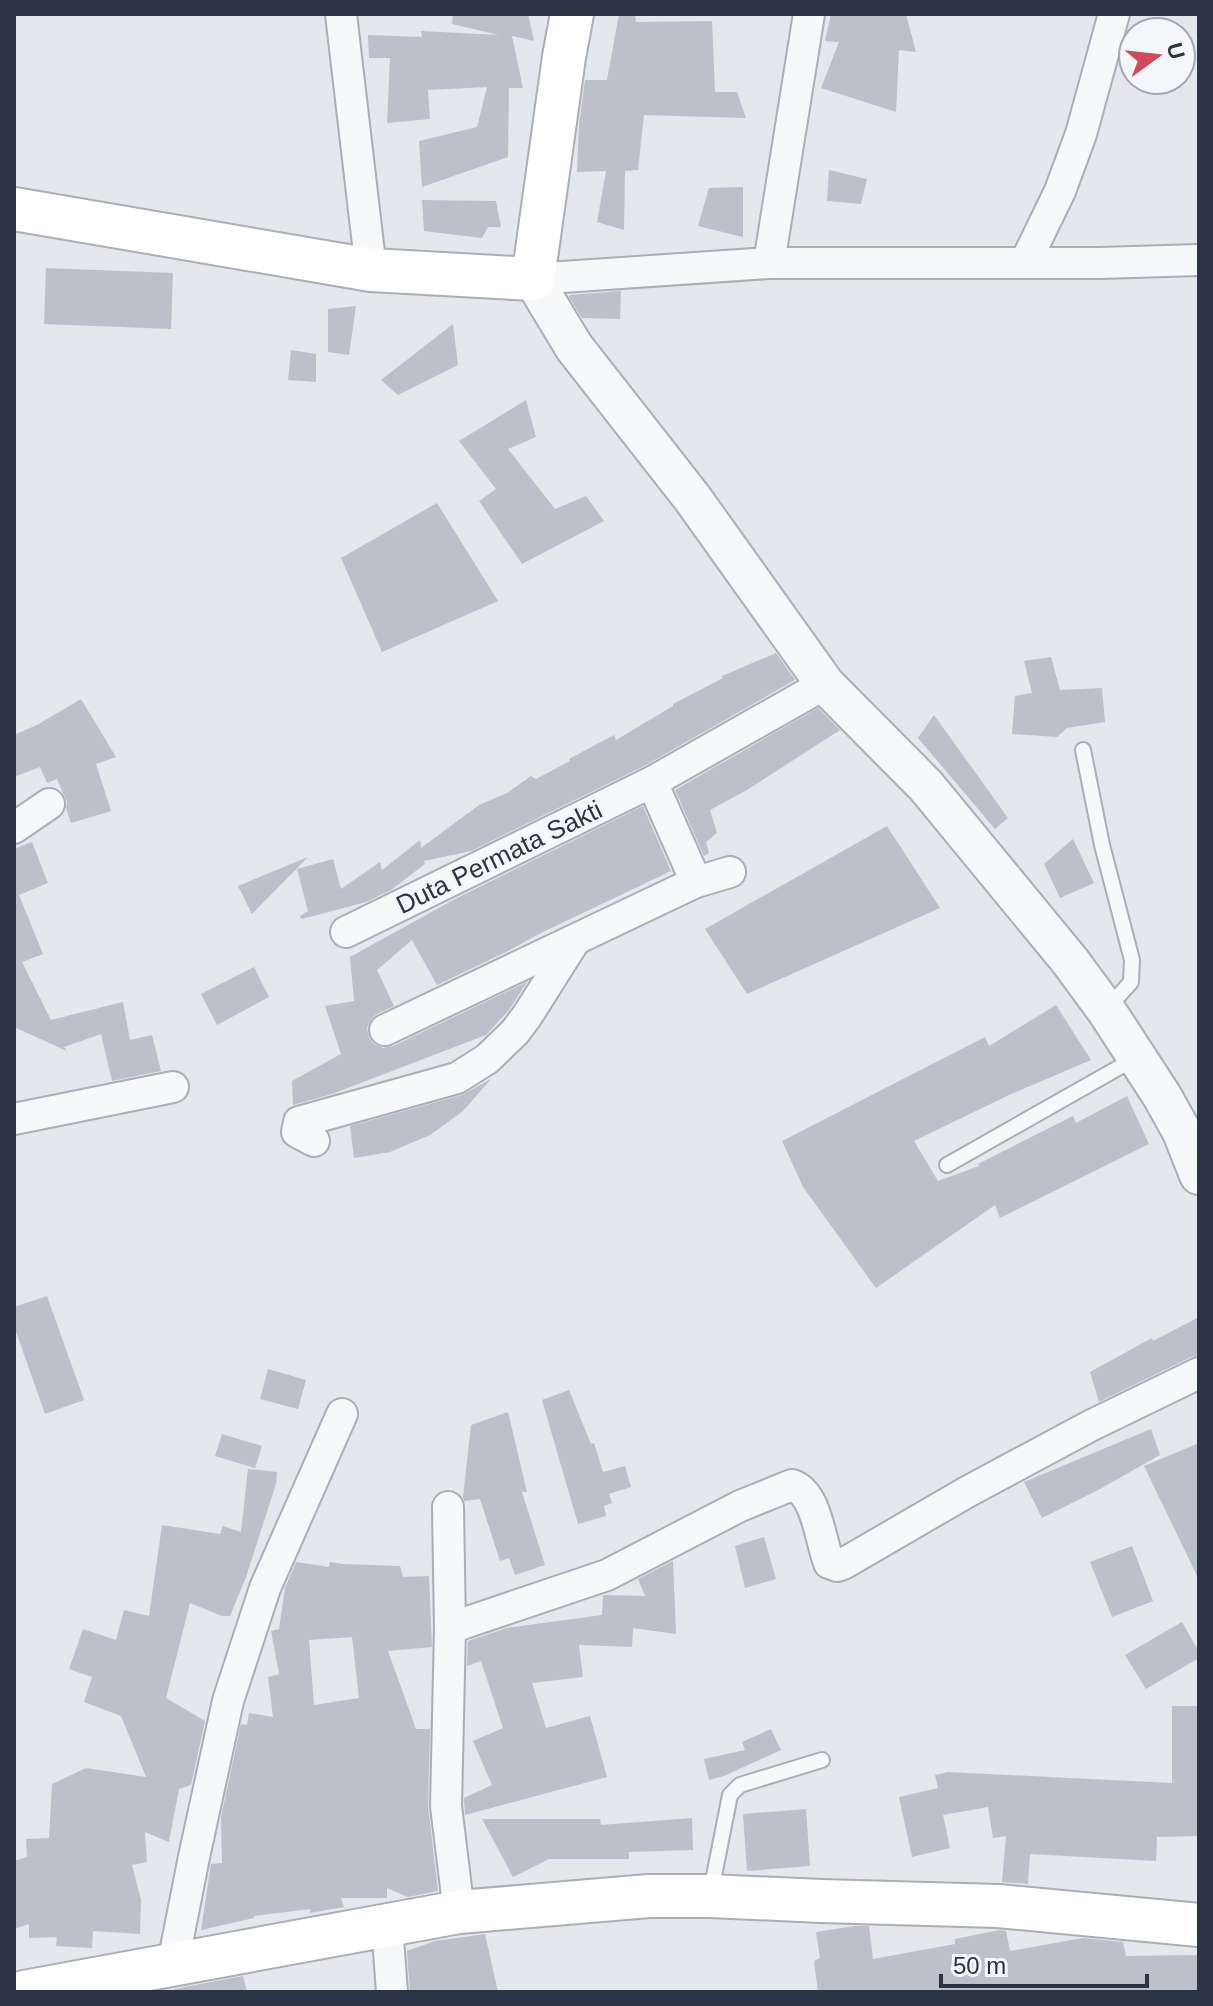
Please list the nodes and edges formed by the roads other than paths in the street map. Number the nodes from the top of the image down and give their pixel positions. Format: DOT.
graph roads {
  1 [pos="341,14"];
  2 [pos="572,14"];
  3 [pos="809,14"];
  4 [pos="1114,14"];
  5 [pos="14,209"];
  6 [pos="1199,260"];
  7 [pos="769,263"];
  8 [pos="1025,263"];
  9 [pos="371,270"];
  10 [pos="533,279"];
  11 [pos="825,684"];
  12 [pos="1083,750"];
  13 [pos="652,782"];
  14 [pos="49,804"];
  15 [pos="14,828"];
  16 [pos="730,872"];
  17 [pos="696,882"];
  18 [pos="346,932"];
  19 [pos="575,940"];
  20 [pos="1106,1010"];
  21 [pos="385,1030"];
  22 [pos="1138,1057"];
  23 [pos="173,1087"];
  24 [pos="14,1119"];
  25 [pos="314,1141"];
  26 [pos="947,1165"];
  27 [pos="1199,1175"];
  28 [pos="1199,1373"];
  29 [pos="342,1414"];
  30 [pos="448,1507"];
  31 [pos="450,1628"];
  32 [pos="822,1760"];
  33 [pos="710,1896"];
  34 [pos="459,1912"];
  35 [pos="387,1925"];
  36 [pos="1199,1925"];
  37 [pos="173,1963"];
  38 [pos="24,1992"];
  39 [pos="392,1992"];
  1 -- 9 [label="street"];
  2 -- 10 [label="main road"];
  3 -- 7 [label="street"];
  4 -- 8 [label="street"];
  5 -- 9 [label="main road"];
  6 -- 8 [label="street"];
  7 -- 8 [label="street"];
  7 -- 10 [label="street"];
  9 -- 10 [label="main road"];
  10 -- 11 [label="street"];
  11 -- 13 [label="street, Duta Permata Sakti"];
  11 -- 20 [label="street"];
  12 -- 20 [label="lane"];
  13 -- 17 [label="street"];
  13 -- 18 [label="street, Duta Permata Sakti"];
  14 -- 15 [label="street"];
  16 -- 17 [label="street"];
  17 -- 19 [label="street"];
  19 -- 21 [label="street"];
  19 -- 25 [label="street"];
  20 -- 22 [label="street"];
  22 -- 26 [label="lane"];
  22 -- 27 [label="street"];
  23 -- 24 [label="street"];
  28 -- 31 [label="street"];
  29 -- 37 [label="street"];
  30 -- 31 [label="street"];
  31 -- 34 [label="street"];
  32 -- 33 [label="lane"];
  33 -- 34 [label="main road"];
  33 -- 36 [label="main road"];
  34 -- 35 [label="main road"];
  35 -- 37 [label="main road"];
  35 -- 39 [label="street"];
  37 -- 38 [label="main road"];
}
